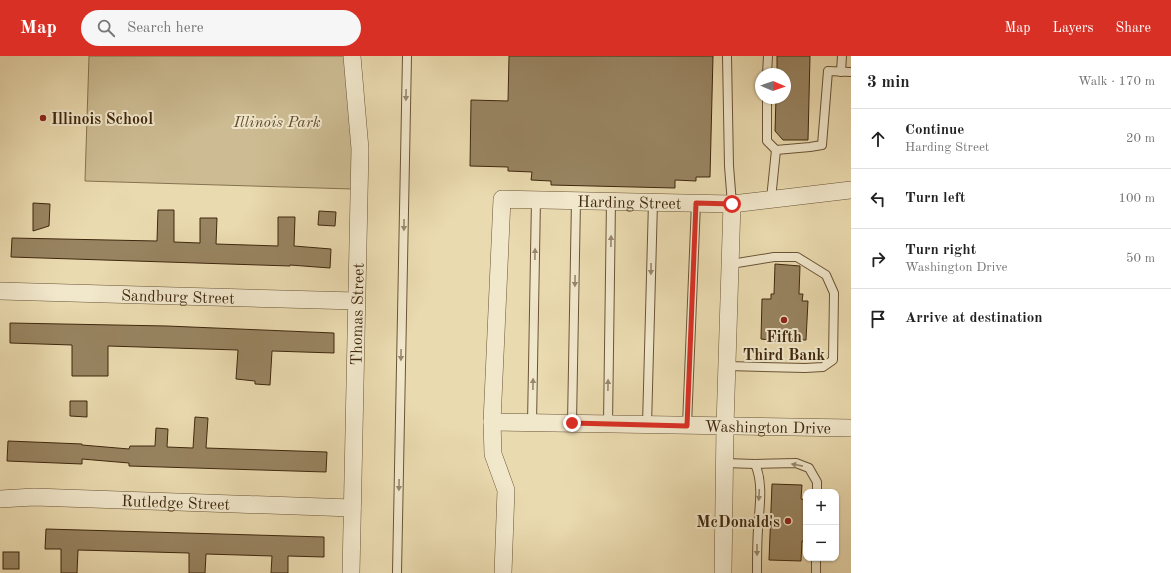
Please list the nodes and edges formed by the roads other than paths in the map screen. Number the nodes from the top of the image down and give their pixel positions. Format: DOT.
graph roads {
  1 [pos="352,56"];
  2 [pos="407,56"];
  3 [pos="727,56"];
  4 [pos="768,56"];
  5 [pos="842,56"];
  6 [pos="767,68"];
  7 [pos="841,72"];
  8 [pos="851,72"];
  9 [pos="767,104"];
  10 [pos="776,150"];
  11 [pos="851,190"];
  12 [pos="536,199"];
  13 [pos="771,199"];
  14 [pos="576,200"];
  15 [pos="611,201"];
  16 [pos="653,202"];
  17 [pos="696,203"];
  18 [pos="732,204"];
  19 [pos="731,264"];
  20 [pos="0,291"];
  21 [pos="356,301"];
  22 [pos="727,366"];
  23 [pos="492,422"];
  24 [pos="532,423"];
  25 [pos="572,423"];
  26 [pos="608,424"];
  27 [pos="647,425"];
  28 [pos="687,426"];
  29 [pos="725,426"];
  30 [pos="851,428"];
  31 [pos="725,463"];
  32 [pos="755,464"];
  33 [pos="817,489"];
  34 [pos="0,499"];
  35 [pos="352,508"];
  36 [pos="816,561"];
  37 [pos="351,573"];
  38 [pos="397,573"];
  39 [pos="503,573"];
  40 [pos="723,573"];
  41 [pos="757,573"];
  42 [pos="816,573"];
  1 -- 21 [label="street, Thomas Street"];
  2 -- 38 [label="lane, one-way"];
  3 -- 18 [label="lane"];
  4 -- 6 [label="lane"];
  5 -- 7 [label="lane"];
  7 -- 8 [label="lane"];
  7 -- 10 [label="lane"];
  9 -- 10 [label="lane"];
  10 -- 13 [label="lane"];
  11 -- 13 [label="street, Harding Street"];
  12 -- 14 [label="street, Harding Street"];
  12 -- 23 [label="street, Harding Street"];
  24 -- 12 [label="lane, one-way"];
  13 -- 18 [label="street, Harding Street"];
  14 -- 15 [label="street, Harding Street"];
  14 -- 25 [label="lane, one-way"];
  15 -- 16 [label="street, Harding Street"];
  26 -- 15 [label="lane, one-way"];
  16 -- 17 [label="street, Harding Street"];
  16 -- 27 [label="lane, one-way"];
  17 -- 18 [label="street, Harding Street"];
  17 -- 28 [label="lane"];
  18 -- 19 [label="street"];
  19 -- 22 [label="street"];
  19 -- 22 [label="lane"];
  20 -- 21 [label="street, Sandburg Street"];
  21 -- 35 [label="street, Thomas Street"];
  22 -- 29 [label="street"];
  23 -- 24 [label="street, Washington Drive"];
  23 -- 39 [label="street"];
  24 -- 25 [label="street, Washington Drive"];
  25 -- 26 [label="street, Washington Drive"];
  26 -- 27 [label="street, Washington Drive"];
  27 -- 28 [label="street, Washington Drive"];
  28 -- 29 [label="street, Washington Drive"];
  29 -- 30 [label="street, Washington Drive"];
  29 -- 31 [label="street"];
  31 -- 32 [label="lane"];
  31 -- 40 [label="street"];
  33 -- 32 [label="lane, one-way"];
  32 -- 41 [label="lane, one-way"];
  34 -- 35 [label="street, Rutledge Street"];
  35 -- 37 [label="street, Thomas Street"];
  36 -- 42 [label="lane"];
}
